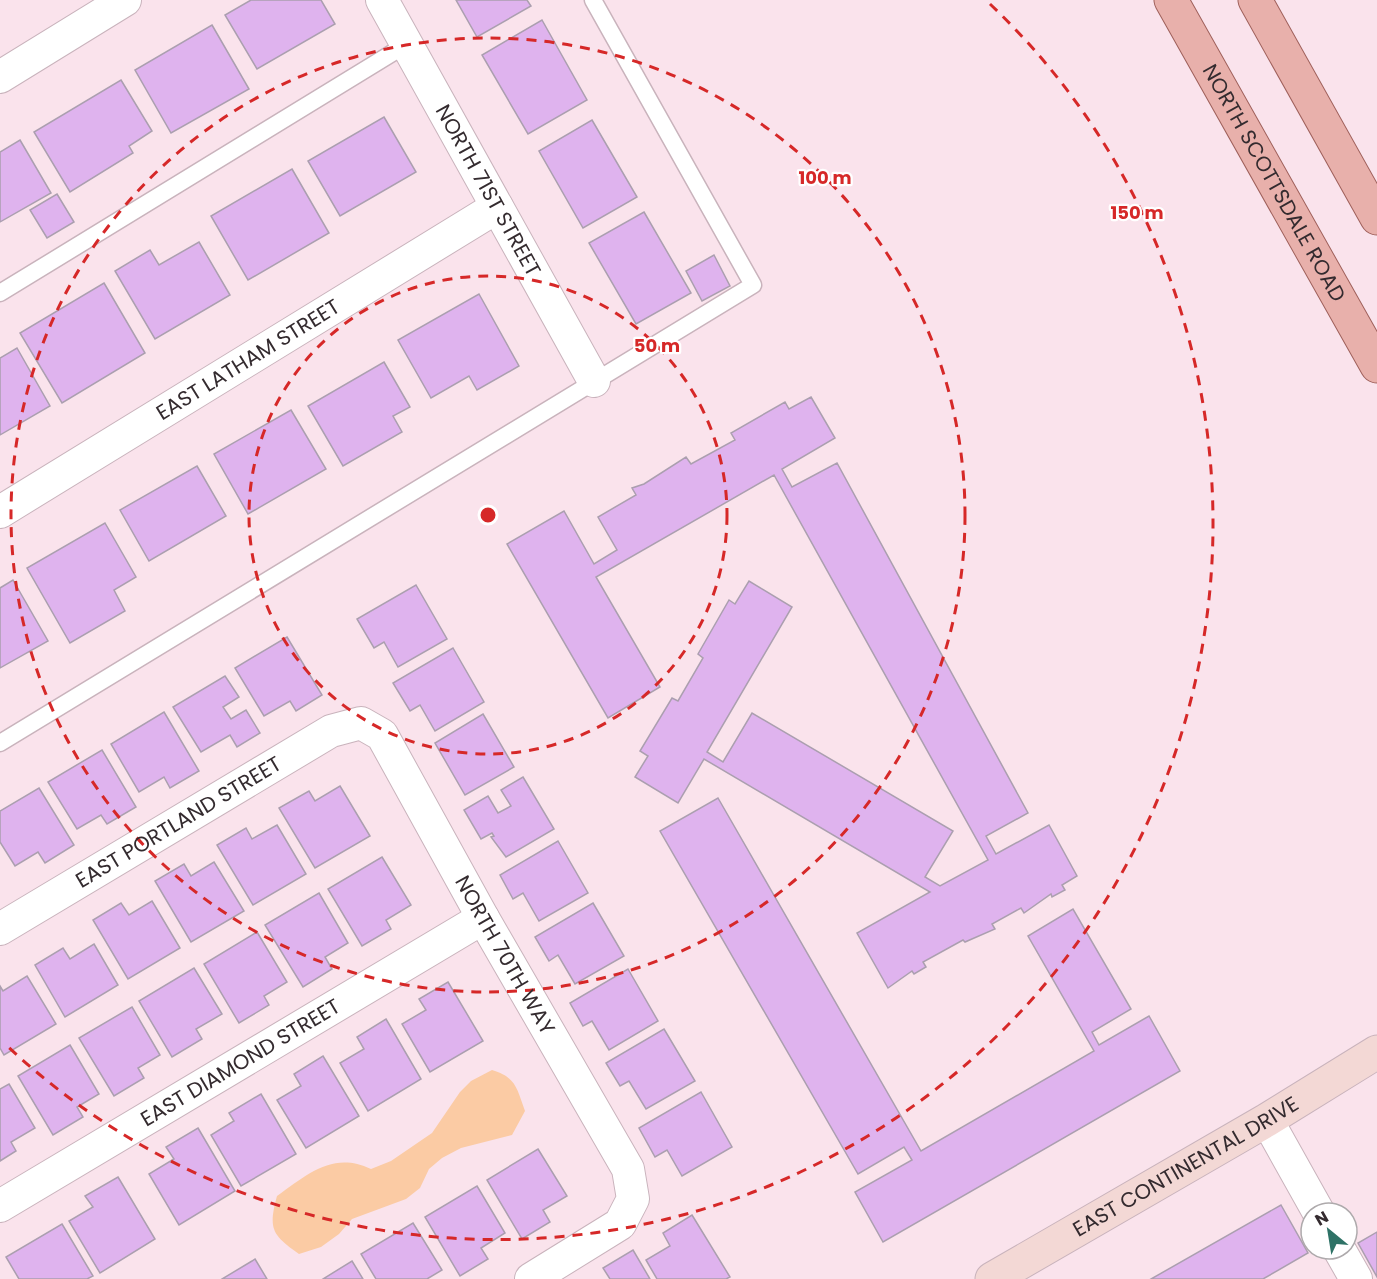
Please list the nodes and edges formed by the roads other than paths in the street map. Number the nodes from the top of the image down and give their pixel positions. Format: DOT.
graph roads {
  1 [pos="125,0"];
  2 [pos="382,0"];
  3 [pos="593,0"];
  4 [pos="1171,0"];
  5 [pos="1255,0"];
  6 [pos="407,44"];
  7 [pos="0,76"];
  8 [pos="497,207"];
  9 [pos="1377,218"];
  10 [pos="0,292"];
  11 [pos="1377,366"];
  12 [pos="594,381"];
  13 [pos="0,512"];
  14 [pos="361,723"];
  15 [pos="0,743"];
  16 [pos="483,918"];
  17 [pos="0,929"];
  18 [pos="1377,1052"];
  19 [pos="1267,1120"];
  20 [pos="1312,1201"];
  21 [pos="0,1206"];
  22 [pos="1346,1261"];
  23 [pos="531,1279"];
  24 [pos="992,1279"];
  25 [pos="1356,1279"];
  1 -- 7 [label="street"];
  2 -- 6 [label="street, NORTH 71ST STREET"];
  3 -- 12 [label="lane"];
  4 -- 11 [label="main road, NORTH SCOTTSDALE ROAD"];
  5 -- 9 [label="main road"];
  6 -- 8 [label="street, NORTH 71ST STREET"];
  6 -- 10 [label="lane"];
  8 -- 12 [label="street, NORTH 71ST STREET"];
  8 -- 13 [label="street, EAST LATHAM STREET"];
  12 -- 15 [label="lane"];
  14 -- 16 [label="street, NORTH 70TH WAY"];
  14 -- 17 [label="street, EAST PORTLAND STREET"];
  16 -- 21 [label="street, EAST DIAMOND STREET"];
  16 -- 23 [label="street, NORTH 70TH WAY"];
  18 -- 19 [label="street, EAST CONTINENTAL DRIVE"];
  19 -- 20 [label="street"];
  19 -- 24 [label="street, EAST CONTINENTAL DRIVE"];
  22 -- 25 [label="street"];
}
